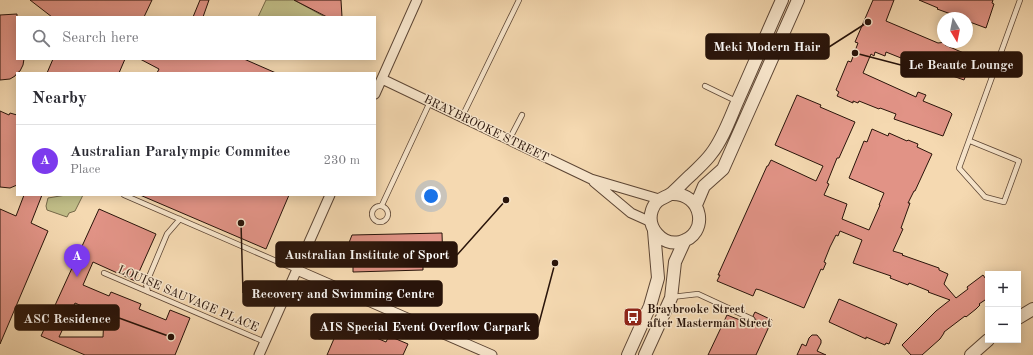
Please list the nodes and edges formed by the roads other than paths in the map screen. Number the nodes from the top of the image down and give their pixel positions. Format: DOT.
graph roads {
  1 [pos="417,0"];
  2 [pos="519,0"];
  3 [pos="782,0"];
  4 [pos="798,0"];
  5 [pos="1020,0"];
  6 [pos="727,38"];
  7 [pos="759,52"];
  8 [pos="382,79"];
  9 [pos="705,86"];
  10 [pos="376,92"];
  11 [pos="738,101"];
  12 [pos="430,102"];
  13 [pos="522,116"];
  14 [pos="462,118"];
  15 [pos="724,132"];
  16 [pos="737,138"];
  17 [pos="509,140"];
  18 [pos="970,140"];
  19 [pos="591,179"];
  20 [pos="671,194"];
  21 [pos="126,196"];
  22 [pos="330,196"];
  23 [pos="659,199"];
  24 [pos="696,205"];
  25 [pos="382,206"];
  26 [pos="180,219"];
  27 [pos="653,227"];
  28 [pos="685,240"];
  29 [pos="297,270"];
  30 [pos="104,273"];
  31 [pos="148,292"];
  32 [pos="671,298"];
  33 [pos="1033,309"];
  34 [pos="1021,316"];
  35 [pos="752,319"];
  36 [pos="265,342"];
  37 [pos="985,343"];
  38 [pos="259,355"];
  39 [pos="492,355"];
  40 [pos="628,355"];
  41 [pos="645,355"];
  42 [pos="971,355"];
  1 -- 8 [label="street"];
  2 -- 14 [label="lane"];
  3 -- 7 [label="street"];
  4 -- 16 [label="street"];
  5 -- 18 [label="lane"];
  6 -- 7 [label="lane"];
  7 -- 11 [label="street"];
  8 -- 10 [label="street"];
  8 -- 12 [label="street, BRAYBROOKE STREET"];
  9 -- 11 [label="lane"];
  11 -- 15 [label="street"];
  12 -- 14 [label="street, BRAYBROOKE STREET"];
  12 -- 25 [label="lane"];
  13 -- 17 [label="lane"];
  14 -- 17 [label="street, BRAYBROOKE STREET"];
  15 -- 16 [label="street"];
  15 -- 20 [label="street"];
  16 -- 24 [label="street"];
  17 -- 19 [label="street, BRAYBROOKE STREET"];
  18 -- 18 [label="lane"];
  19 -- 23 [label="street, BRAYBROOKE STREET"];
  19 -- 27 [label="street, BRAYBROOKE STREET"];
  20 -- 23 [label="street"];
  20 -- 24 [label="street"];
  21 -- 26 [label="lane"];
  22 -- 29 [label="street"];
  23 -- 27 [label="street"];
  24 -- 28 [label="street"];
  26 -- 29 [label="lane"];
  26 -- 31 [label="lane"];
  27 -- 28 [label="street"];
  27 -- 40 [label="street"];
  28 -- 32 [label="street"];
  29 -- 36 [label="street"];
  29 -- 39 [label="street"];
  30 -- 31 [label="lane, LOUISE SAUVAGE PLACE"];
  31 -- 36 [label="lane, LOUISE SAUVAGE PLACE"];
  32 -- 35 [label="lane"];
  32 -- 41 [label="street"];
  33 -- 34 [label="street"];
  36 -- 38 [label="street"];
  37 -- 42 [label="street"];
}
